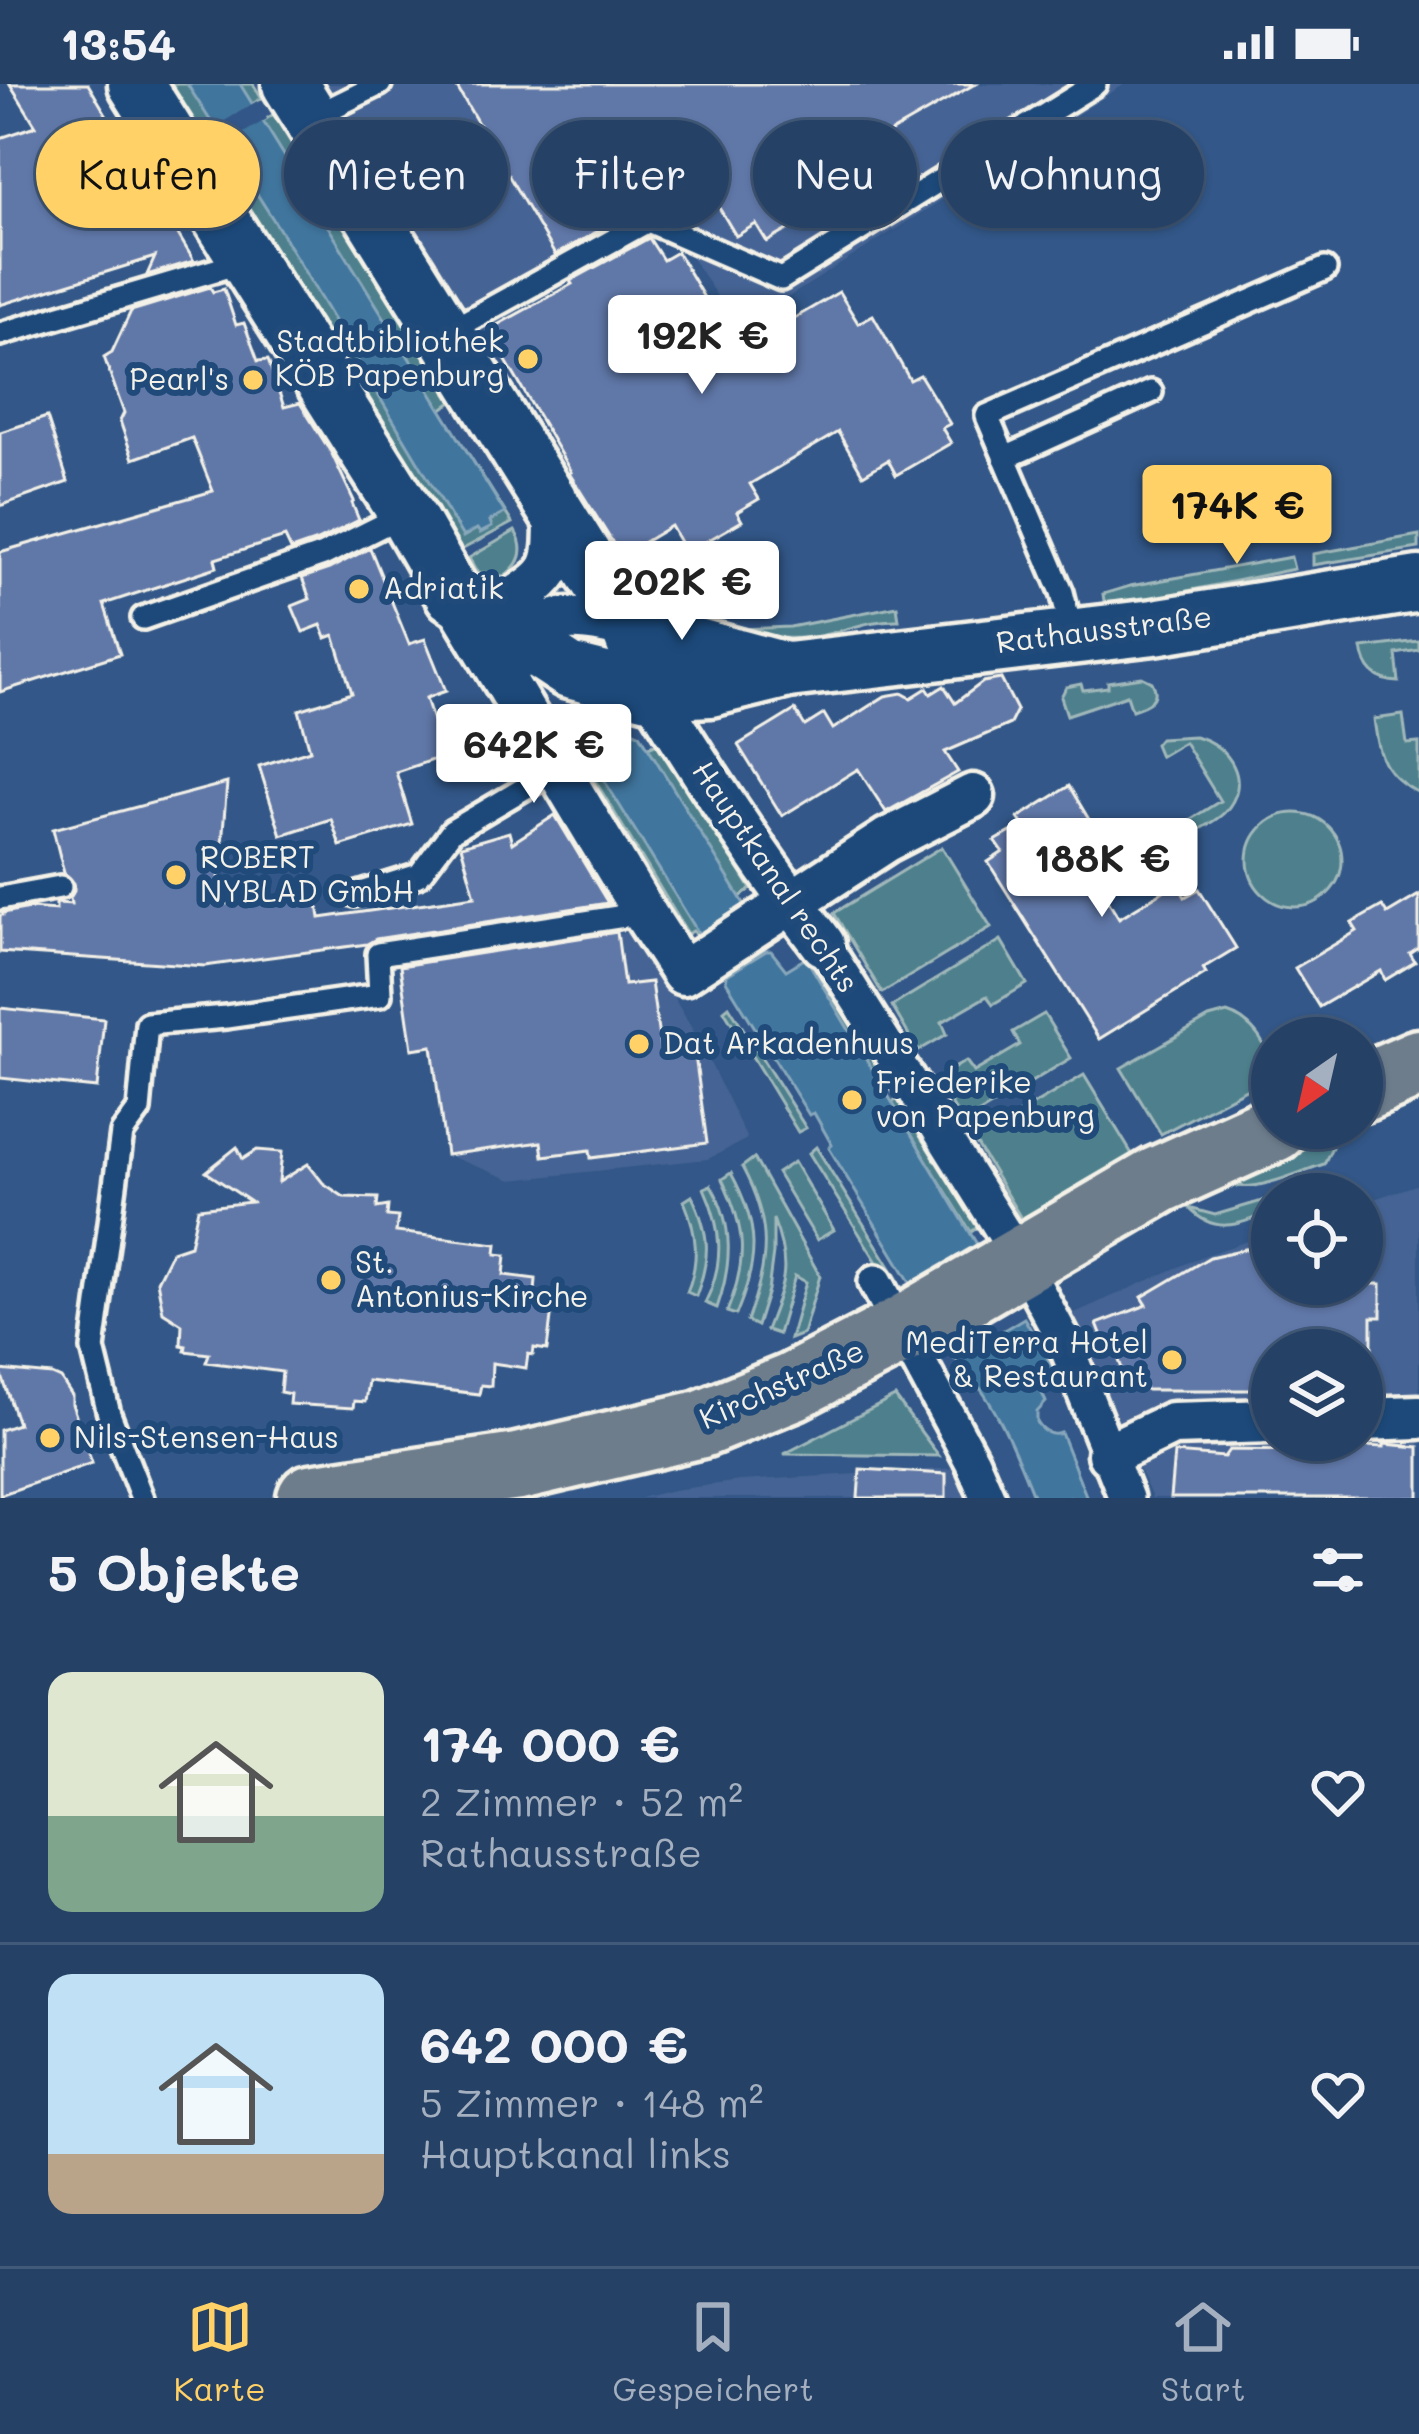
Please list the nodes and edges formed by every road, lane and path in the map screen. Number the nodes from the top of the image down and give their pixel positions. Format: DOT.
graph roads {
  1 [pos="136,84"];
  2 [pos="380,84"];
  3 [pos="1095,84"];
  4 [pos="300,101"];
  5 [pos="247,261"];
  6 [pos="1325,269"];
  7 [pos="0,334"];
  8 [pos="445,334"];
  9 [pos="1151,392"];
  10 [pos="1004,458"];
  11 [pos="556,513"];
  12 [pos="406,514"];
  13 [pos="1419,584"];
  14 [pos="453,595"];
  15 [pos="143,618"];
  16 [pos="628,628"];
  17 [pos="1073,636"];
  18 [pos="513,661"];
  19 [pos="788,670"];
  20 [pos="653,692"];
  21 [pos="557,769"];
  22 [pos="973,796"];
  23 [pos="60,887"];
  24 [pos="355,895"];
  25 [pos="0,898"];
  26 [pos="793,904"];
  27 [pos="644,913"];
  28 [pos="823,944"];
  29 [pos="1419,1063"];
  30 [pos="1383,1079"];
  31 [pos="1251,1138"];
  32 [pos="1021,1260"];
  33 [pos="890,1305"];
  34 [pos="1419,1418"];
  35 [pos="1383,1419"];
  36 [pos="1251,1421"];
  37 [pos="1109,1454"];
  38 [pos="142,1498"];
  39 [pos="311,1498"];
  40 [pos="988,1498"];
  41 [pos="1126,1498"];
  1 -- 5 [label="street"];
  2 -- 4 [label="lane"];
  3 -- 8 [label="lane"];
  4 -- 8 [label="street, Hauptkanal rechts"];
  5 -- 7 [label="lane"];
  5 -- 12 [label="street"];
  6 -- 10 [label="lane"];
  8 -- 11 [label="street, Hauptkanal rechts"];
  9 -- 10 [label="lane"];
  10 -- 17 [label="lane"];
  11 -- 14 [label="street"];
  11 -- 16 [label="street, Hauptkanal rechts"];
  12 -- 14 [label="street"];
  12 -- 15 [label="lane"];
  13 -- 17 [label="street, Rathausstraße"];
  14 -- 18 [label="street, Rathausstraße"];
  16 -- 18 [label="street"];
  16 -- 19 [label="street, Rathausstraße"];
  16 -- 20 [label="street, Hauptkanal rechts"];
  17 -- 19 [label="street, Rathausstraße"];
  18 -- 20 [label="street, Rathausstraße"];
  18 -- 21 [label="street"];
  19 -- 20 [label="street, Rathausstraße"];
  20 -- 26 [label="street, Hauptkanal rechts"];
  21 -- 24 [label="lane"];
  21 -- 27 [label="street"];
  22 -- 26 [label="street"];
  23 -- 25 [label="lane"];
  26 -- 27 [label="street"];
  26 -- 28 [label="street, Hauptkanal rechts"];
  27 -- 38 [label="lane"];
  28 -- 32 [label="street, Hauptkanal rechts"];
  29 -- 30 [label="main road"];
  31 -- 32 [label="main road, Kirchstraße"];
  32 -- 33 [label="main road, Kirchstraße"];
  32 -- 37 [label="street, Hauptkanal rechts"];
  33 -- 39 [label="main road, Kirchstraße"];
  33 -- 40 [label="street"];
  34 -- 35 [label="street"];
  36 -- 37 [label="street"];
  37 -- 41 [label="street, Hauptkanal rechts"];
}
